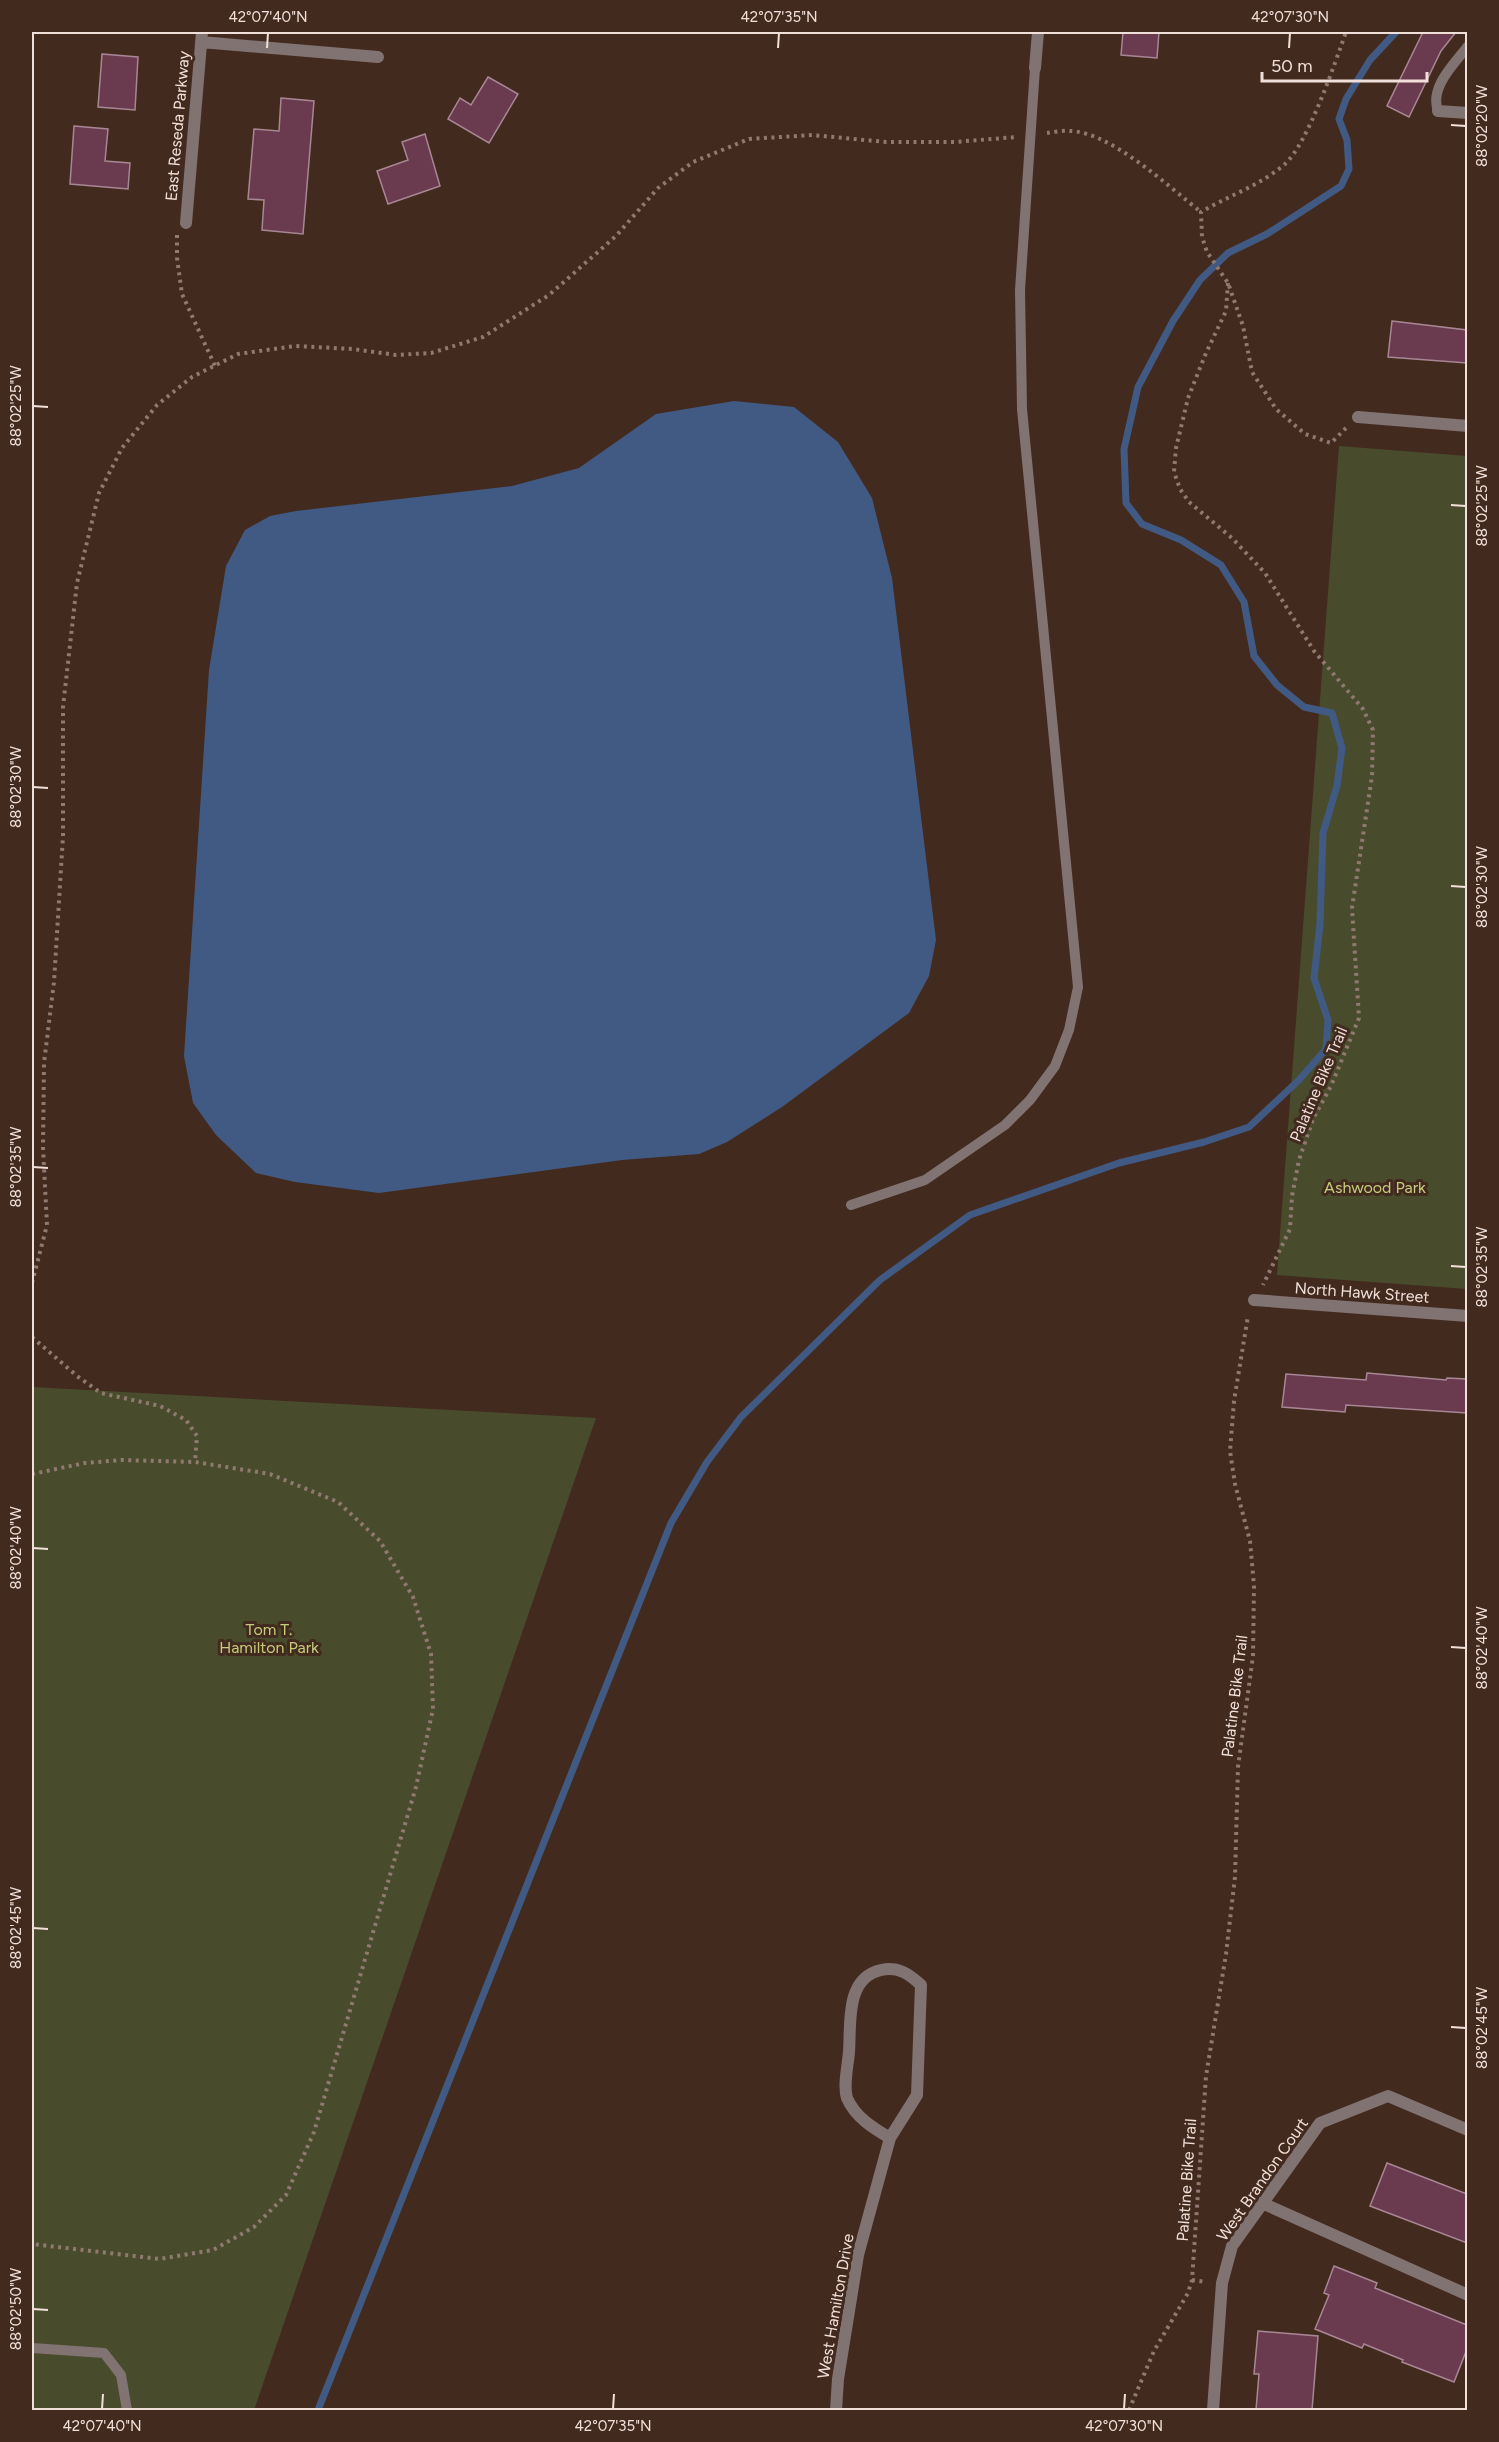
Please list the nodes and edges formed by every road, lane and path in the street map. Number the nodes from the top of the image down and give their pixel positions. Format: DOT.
graph roads {
  1 [pos="1038,32"];
  2 [pos="1346,32"];
  3 [pos="201,37"];
  4 [pos="1466,49"];
  5 [pos="378,57"];
  6 [pos="1035,68"];
  7 [pos="1438,111"];
  8 [pos="1467,113"];
  9 [pos="1031,135"];
  10 [pos="1201,212"];
  11 [pos="186,222"];
  12 [pos="1228,283"];
  13 [pos="215,366"];
  14 [pos="1358,417"];
  15 [pos="1467,426"];
  16 [pos="851,1205"];
  17 [pos="32,1283"];
  18 [pos="1254,1300"];
  19 [pos="1467,1316"];
  20 [pos="32,1337"];
  21 [pos="195,1462"];
  22 [pos="32,1474"];
  23 [pos="1467,2130"];
  24 [pos="890,2138"];
  25 [pos="1262,2203"];
  26 [pos="32,2244"];
  27 [pos="1467,2295"];
  28 [pos="32,2348"];
  29 [pos="126,2410"];
  30 [pos="836,2410"];
  31 [pos="1129,2410"];
  32 [pos="1213,2410"];
  1 -- 6 [label="street"];
  2 -- 10 [label="path"];
  3 -- 5 [label="street"];
  3 -- 11 [label="street, East Reseda Parkway"];
  4 -- 7 [label="lane"];
  6 -- 9 [label="lane"];
  7 -- 8 [label="street"];
  9 -- 10 [label="path"];
  9 -- 13 [label="path"];
  9 -- 16 [label="lane"];
  10 -- 12 [label="path"];
  11 -- 13 [label="path"];
  12 -- 14 [label="path"];
  12 -- 18 [label="path, Palatine Bike Trail"];
  13 -- 17 [label="path"];
  14 -- 15 [label="street"];
  18 -- 19 [label="street, North Hawk Street"];
  18 -- 31 [label="path, Palatine Bike Trail"];
  20 -- 21 [label="path"];
  21 -- 22 [label="path"];
  21 -- 26 [label="path"];
  23 -- 25 [label="street, West Brandon Court"];
  24 -- 24 [label="street, West Hamilton Drive"];
  24 -- 30 [label="street, West Hamilton Drive"];
  25 -- 27 [label="street"];
  25 -- 32 [label="street, West Brandon Court"];
  28 -- 29 [label="lane"];
}
